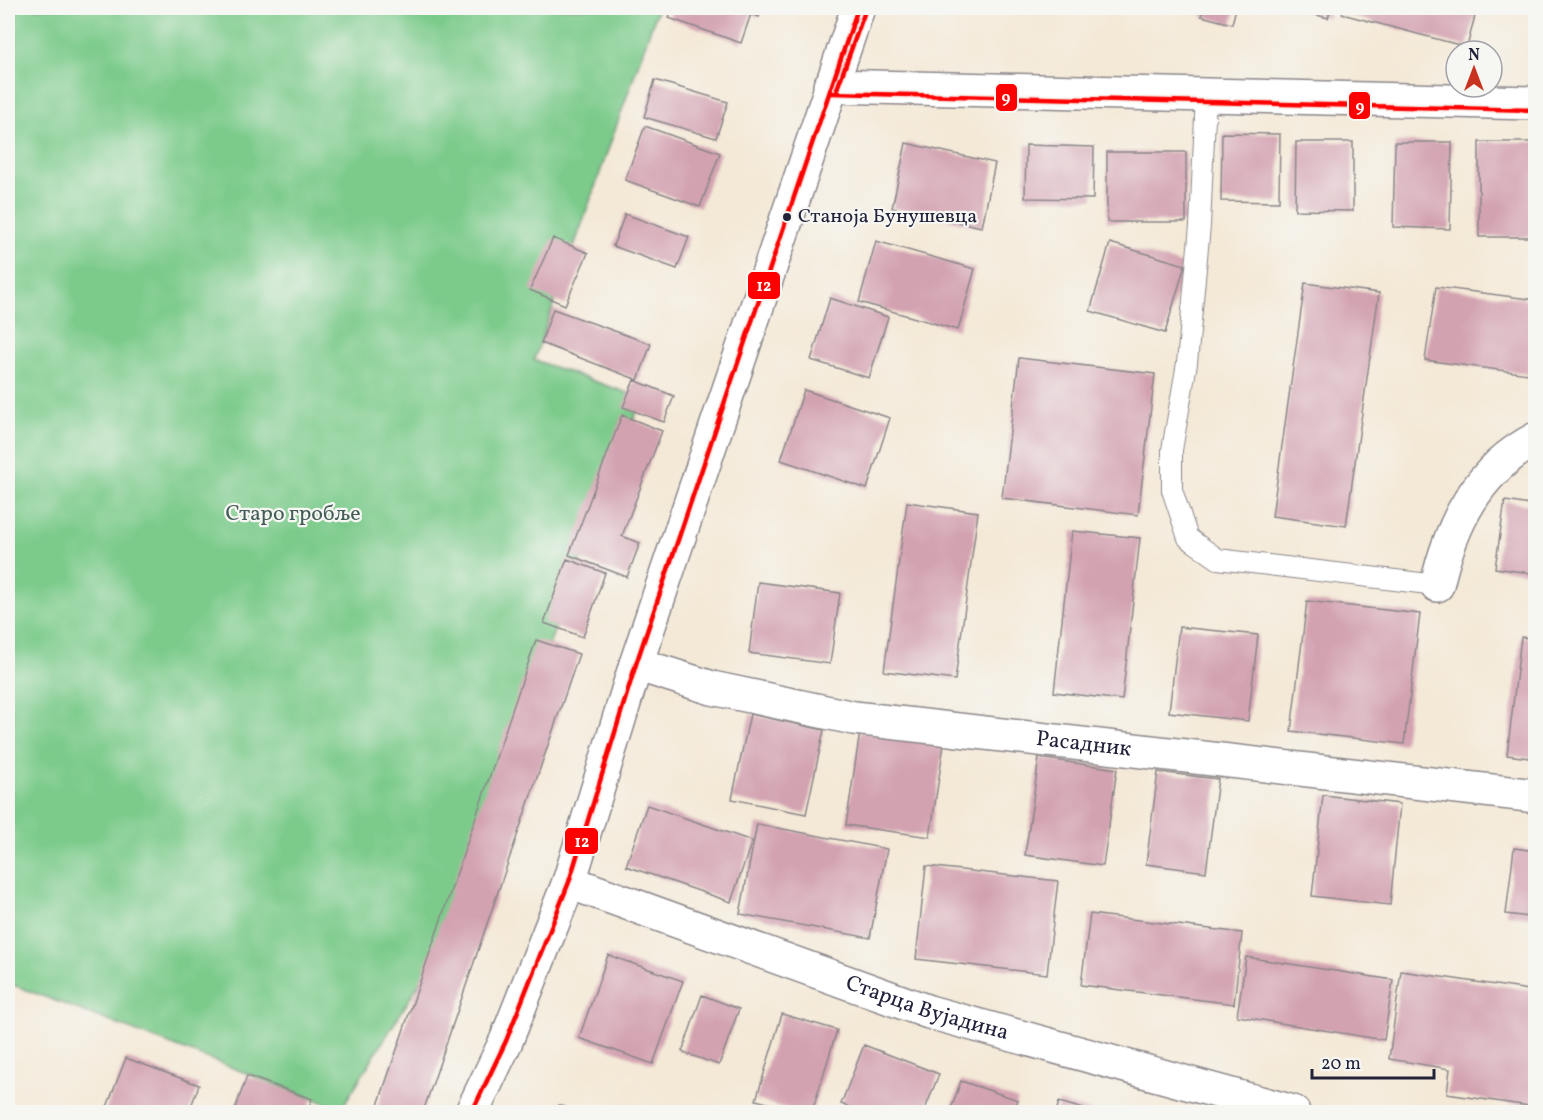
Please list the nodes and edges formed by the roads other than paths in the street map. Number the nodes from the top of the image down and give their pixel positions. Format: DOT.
graph roads {
  1 [pos="858,8"];
  2 [pos="830,86"];
  3 [pos="1206,95"];
  4 [pos="1536,103"];
  5 [pos="1536,439"];
  6 [pos="1437,585"];
  7 [pos="636,664"];
  8 [pos="1536,796"];
  9 [pos="569,882"];
  10 [pos="472,1113"];
  11 [pos="1293,1113"];
  1 -- 2 [label="street"];
  2 -- 3 [label="street"];
  2 -- 7 [label="street"];
  3 -- 4 [label="street"];
  3 -- 6 [label="lane"];
  5 -- 6 [label="street"];
  7 -- 8 [label="street, Расадник"];
  7 -- 9 [label="street"];
  9 -- 10 [label="street"];
  9 -- 11 [label="street, Старца Вујадина"];
}
